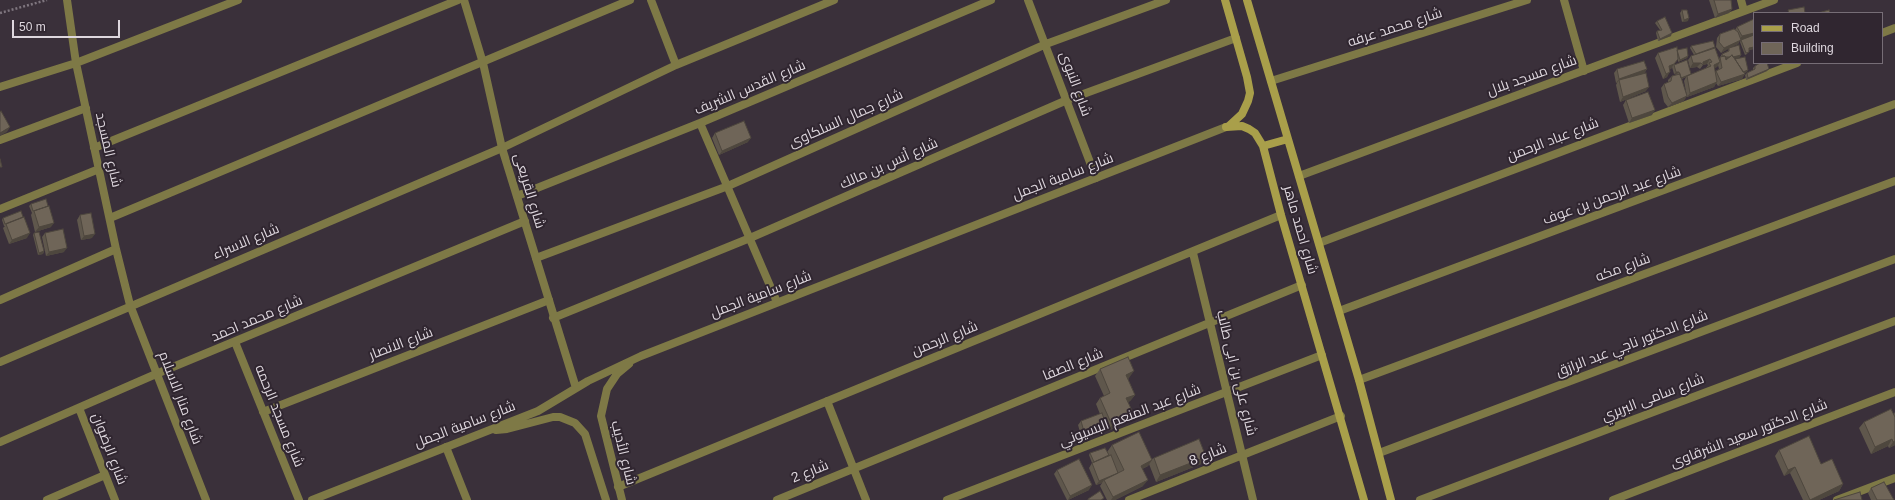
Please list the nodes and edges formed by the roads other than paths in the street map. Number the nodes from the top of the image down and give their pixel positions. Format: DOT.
graph roads {
  1 [pos="67,0"];
  2 [pos="238,0"];
  3 [pos="458,0"];
  4 [pos="464,0"];
  5 [pos="630,0"];
  6 [pos="650,0"];
  7 [pos="834,0"];
  8 [pos="991,0"];
  9 [pos="1028,0"];
  10 [pos="1166,0"];
  11 [pos="1225,0"];
  12 [pos="1247,0"];
  13 [pos="1527,0"];
  14 [pos="1564,0"];
  15 [pos="1741,0"];
  16 [pos="1774,0"];
  17 [pos="1744,11"];
  18 [pos="1895,28"];
  19 [pos="1883,33"];
  20 [pos="1236,38"];
  21 [pos="1046,44"];
  22 [pos="76,63"];
  23 [pos="483,63"];
  24 [pos="1794,64"];
  25 [pos="676,65"];
  26 [pos="1584,71"];
  27 [pos="1271,81"];
  28 [pos="0,87"];
  29 [pos="1067,100"];
  30 [pos="1895,104"];
  31 [pos="86,108"];
  32 [pos="700,123"];
  33 [pos="1226,127"];
  34 [pos="1288,139"];
  35 [pos="0,140"];
  36 [pos="1263,146"];
  37 [pos="94,148"];
  38 [pos="502,148"];
  39 [pos="99,169"];
  40 [pos="1299,176"];
  41 [pos="1096,178"];
  42 [pos="1895,182"];
  43 [pos="728,186"];
  44 [pos="517,196"];
  45 [pos="0,209"];
  46 [pos="1281,215"];
  47 [pos="110,218"];
  48 [pos="525,221"];
  49 [pos="750,238"];
  50 [pos="1318,242"];
  51 [pos="116,249"];
  52 [pos="1193,252"];
  53 [pos="536,258"];
  54 [pos="1895,259"];
  55 [pos="1302,285"];
  56 [pos="0,300"];
  57 [pos="549,300"];
  58 [pos="777,302"];
  59 [pos="130,305"];
  60 [pos="1339,312"];
  61 [pos="554,318"];
  62 [pos="1895,321"];
  63 [pos="1210,323"];
  64 [pos="235,342"];
  65 [pos="1322,355"];
  66 [pos="641,356"];
  67 [pos="0,362"];
  68 [pos="156,374"];
  69 [pos="1359,380"];
  70 [pos="576,388"];
  71 [pos="1895,392"];
  72 [pos="1227,393"];
  73 [pos="827,401"];
  74 [pos="79,408"];
  75 [pos="263,412"];
  76 [pos="1341,416"];
  77 [pos="489,430"];
  78 [pos="0,442"];
  79 [pos="446,447"];
  80 [pos="1379,452"];
  81 [pos="1242,455"];
  82 [pos="854,468"];
  83 [pos="105,475"];
  84 [pos="1895,478"];
  85 [pos="618,487"];
  86 [pos="48,500"];
  87 [pos="115,500"];
  88 [pos="206,500"];
  89 [pos="299,500"];
  90 [pos="312,500"];
  91 [pos="467,500"];
  92 [pos="606,500"];
  93 [pos="622,500"];
  94 [pos="777,500"];
  95 [pos="866,500"];
  96 [pos="948,500"];
  97 [pos="1129,500"];
  98 [pos="1253,500"];
  99 [pos="1364,500"];
  100 [pos="1391,500"];
  101 [pos="1420,500"];
  102 [pos="1613,500"];
  103 [pos="1836,500"];
  1 -- 22 [label="street, شارع المسجد"];
  2 -- 22 [label="street"];
  3 -- 37 [label="street"];
  4 -- 23 [label="street, شارع القريعى"];
  5 -- 23 [label="street"];
  6 -- 25 [label="street"];
  7 -- 25 [label="street, شارع الاسراء"];
  8 -- 32 [label="street, شارع القدس الشريف"];
  9 -- 21 [label="street, شارع النبوى"];
  10 -- 21 [label="street, شارع جمال السلكاوى"];
  11 -- 20 [label="main road"];
  12 -- 27 [label="main road, شارع احمد ماهر"];
  13 -- 27 [label="street, شارع محمد عرفه"];
  14 -- 26 [label="street"];
  15 -- 17 [label="street"];
  16 -- 17 [label="street, شارع مسجد بلال"];
  17 -- 26 [label="street, شارع مسجد بلال"];
  18 -- 19 [label="street"];
  20 -- 29 [label="street, شارع أنس بن مالك"];
  20 -- 33 [label="main road"];
  21 -- 29 [label="street, شارع النبوى"];
  21 -- 43 [label="street, شارع جمال السلكاوى"];
  22 -- 28 [label="street"];
  22 -- 31 [label="street, شارع المسجد"];
  23 -- 38 [label="street, شارع القريعى"];
  23 -- 47 [label="street"];
  24 -- 50 [label="street, شارع عباد الرحمن"];
  25 -- 38 [label="street, شارع الاسراء"];
  26 -- 40 [label="street, شارع مسجد بلال"];
  27 -- 34 [label="main road, شارع احمد ماهر"];
  29 -- 41 [label="street, شارع النبوى"];
  29 -- 49 [label="street, شارع أنس بن مالك"];
  30 -- 60 [label="street, شارع عبد الرحمن بن عوف"];
  31 -- 35 [label="street"];
  31 -- 37 [label="street, شارع المسجد"];
  32 -- 43 [label="street"];
  32 -- 44 [label="street, شارع القدس الشريف"];
  33 -- 36 [label="main road, شارع احمد ماهر"];
  33 -- 41 [label="street, شارع سامية الجمل"];
  34 -- 36 [label="main road"];
  34 -- 40 [label="main road, شارع احمد ماهر"];
  36 -- 46 [label="main road, شارع احمد ماهر"];
  37 -- 39 [label="street, شارع المسجد"];
  38 -- 44 [label="street, شارع القريعى"];
  38 -- 59 [label="street, شارع الاسراء"];
  39 -- 45 [label="street"];
  39 -- 47 [label="street, شارع المسجد"];
  40 -- 50 [label="main road, شارع احمد ماهر"];
  41 -- 58 [label="street, شارع سامية الجمل"];
  42 -- 69 [label="street, شارع مكه"];
  43 -- 49 [label="street"];
  43 -- 53 [label="street, شارع جمال السلكاوى"];
  44 -- 48 [label="street, شارع القريعى"];
  46 -- 52 [label="street, شارع الرحمن"];
  46 -- 55 [label="main road, شارع احمد ماهر"];
  47 -- 51 [label="street, شارع المسجد"];
  48 -- 53 [label="street, شارع القريعى"];
  48 -- 64 [label="street, شارع محمد احمد"];
  49 -- 58 [label="street"];
  49 -- 61 [label="street, شارع أنس بن مالك"];
  50 -- 60 [label="main road, شارع احمد ماهر"];
  51 -- 56 [label="street"];
  51 -- 59 [label="street, شارع المسجد"];
  52 -- 63 [label="street, شارع على بن ابى طالب"];
  52 -- 73 [label="street, شارع الرحمن"];
  53 -- 57 [label="street, شارع القريعى"];
  54 -- 80 [label="street, شارع الدكتور ناجي عبد الرازق"];
  55 -- 63 [label="street, شارع الصفا"];
  55 -- 65 [label="main road, شارع احمد ماهر"];
  57 -- 61 [label="street, شارع القريعى"];
  57 -- 75 [label="street, شارع الانصار"];
  58 -- 66 [label="street, شارع سامية الجمل"];
  59 -- 67 [label="street, شارع الاسراء"];
  59 -- 68 [label="street, شارع منار الاسلام"];
  60 -- 69 [label="main road, شارع احمد ماهر"];
  61 -- 70 [label="street, شارع القريعى"];
  62 -- 101 [label="street, شارع سامى البربري"];
  63 -- 72 [label="street, شارع على بن ابى طالب"];
  63 -- 82 [label="street, شارع الصفا"];
  64 -- 68 [label="street, شارع محمد احمد"];
  64 -- 75 [label="street, شارع مسجد الرحمه"];
  65 -- 72 [label="street, شارع عبد المنعم البسيوني"];
  65 -- 76 [label="main road, شارع احمد ماهر"];
  66 -- 70 [label="street, شارع سامية الجمل"];
  66 -- 85 [label="street, شارع الأديب"];
  68 -- 74 [label="street, شارع محمد احمد"];
  68 -- 88 [label="street, شارع منار الاسلام"];
  69 -- 80 [label="main road, شارع احمد ماهر"];
  70 -- 77 [label="street, شارع سامية الجمل"];
  71 -- 102 [label="street, شارع الدكتور سعيد الشرقاوى"];
  72 -- 81 [label="street, شارع على بن ابى طالب"];
  72 -- 96 [label="street, شارع عبد المنعم البسيوني"];
  73 -- 82 [label="street"];
  73 -- 85 [label="street, شارع الرحمن"];
  74 -- 78 [label="street, شارع محمد احمد"];
  74 -- 83 [label="street, شارع الرضوان"];
  75 -- 89 [label="street, شارع مسجد الرحمه"];
  76 -- 81 [label="street, شارع 8"];
  76 -- 99 [label="main road, شارع احمد ماهر"];
  77 -- 79 [label="street, شارع سامية الجمل"];
  77 -- 92 [label="street, شارع الأديب"];
  79 -- 90 [label="street, شارع سامية الجمل"];
  79 -- 91 [label="street"];
  80 -- 100 [label="main road, شارع احمد ماهر"];
  81 -- 97 [label="street, شارع 8"];
  81 -- 98 [label="street, شارع على بن ابى طالب"];
  82 -- 94 [label="street, شارع 2"];
  82 -- 95 [label="street"];
  83 -- 86 [label="street"];
  83 -- 87 [label="street, شارع الرضوان"];
  84 -- 103 [label="street"];
  85 -- 93 [label="street, شارع الأديب"];
}
